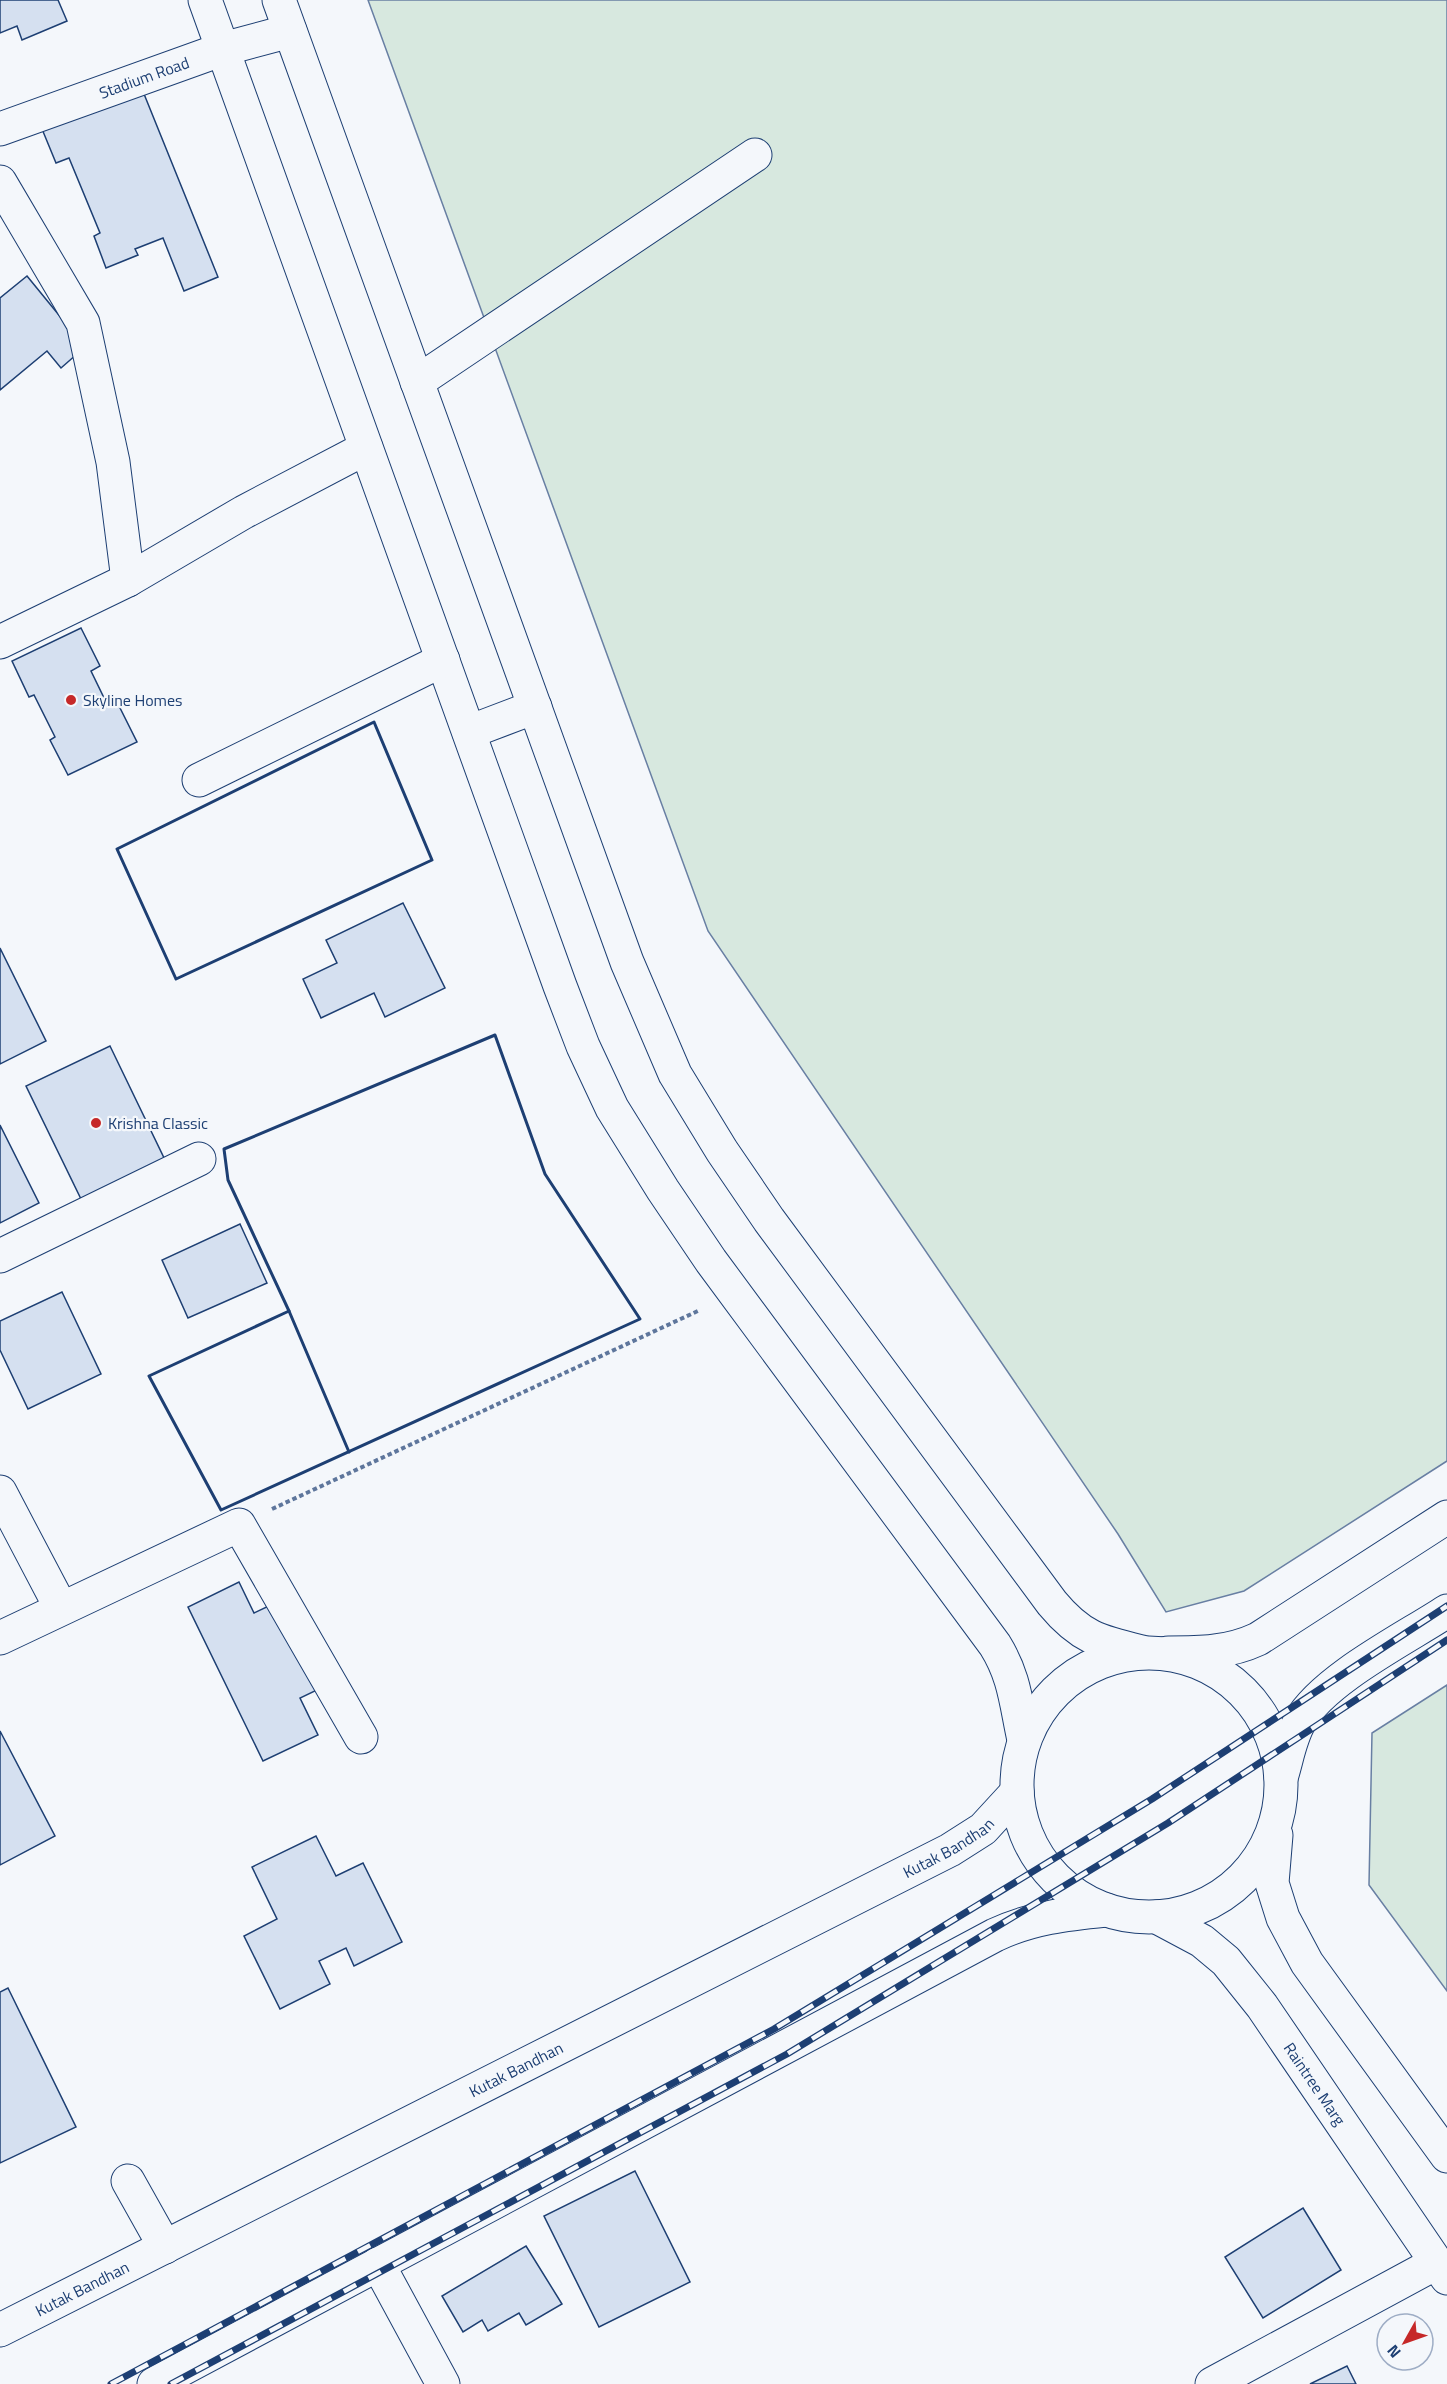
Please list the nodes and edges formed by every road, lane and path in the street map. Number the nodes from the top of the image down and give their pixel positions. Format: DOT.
graph roads {
  1 [pos="205,0"];
  2 [pos="279,0"];
  3 [pos="290,31"];
  4 [pos="223,49"];
  5 [pos="0,129"];
  6 [pos="755,155"];
  7 [pos="0,182"];
  8 [pos="417,382"];
  9 [pos="366,448"];
  10 [pos="128,580"];
  11 [pos="0,642"];
  12 [pos="443,660"];
  13 [pos="535,707"];
  14 [pos="469,732"];
  15 [pos="199,780"];
  16 [pos="199,1159"];
  17 [pos="0,1256"];
  18 [pos="735,1294"];
  19 [pos="0,1492"];
  20 [pos="1447,1517"];
  21 [pos="239,1525"];
  22 [pos="61,1608"];
  23 [pos="1447,1611"];
  24 [pos="0,1638"];
  25 [pos="1155,1653"];
  26 [pos="361,1737"];
  27 [pos="1024,1740"];
  28 [pos="1281,1791"];
  29 [pos="1017,1792"];
  30 [pos="1106,1910"];
  31 [pos="1157,1917"];
  32 [pos="1447,2157"];
  33 [pos="128,2181"];
  34 [pos="165,2247"];
  35 [pos="378,2264"];
  36 [pos="1441,2270"];
  37 [pos="0,2330"];
  38 [pos="154,2384"];
  39 [pos="443,2384"];
  40 [pos="1212,2384"];
  1 -- 4 [label="street"];
  2 -- 3 [label="street"];
  3 -- 4 [label="street, Stadium Road"];
  3 -- 8 [label="street"];
  4 -- 5 [label="street, Stadium Road"];
  4 -- 9 [label="street"];
  6 -- 8 [label="street"];
  7 -- 10 [label="street"];
  8 -- 13 [label="street"];
  9 -- 10 [label="street"];
  9 -- 12 [label="street"];
  10 -- 11 [label="street"];
  12 -- 14 [label="street"];
  12 -- 15 [label="street"];
  13 -- 14 [label="street"];
  13 -- 25 [label="street"];
  14 -- 18 [label="street"];
  16 -- 17 [label="street"];
  18 -- 21 [label="path"];
  18 -- 27 [label="street"];
  19 -- 22 [label="street"];
  20 -- 25 [label="street"];
  21 -- 22 [label="street"];
  21 -- 26 [label="street"];
  22 -- 24 [label="street"];
  23 -- 28 [label="street"];
  25 -- 27 [label="street"];
  25 -- 28 [label="street"];
  27 -- 29 [label="street"];
  28 -- 31 [label="street"];
  28 -- 32 [label="street"];
  29 -- 30 [label="street"];
  29 -- 34 [label="street, Kutak Bandhan"];
  30 -- 31 [label="street"];
  30 -- 35 [label="street"];
  31 -- 36 [label="street, Raintree Marg"];
  33 -- 34 [label="street"];
  34 -- 37 [label="street, Kutak Bandhan"];
  35 -- 38 [label="street"];
  35 -- 39 [label="street"];
  36 -- 40 [label="street"];
}
